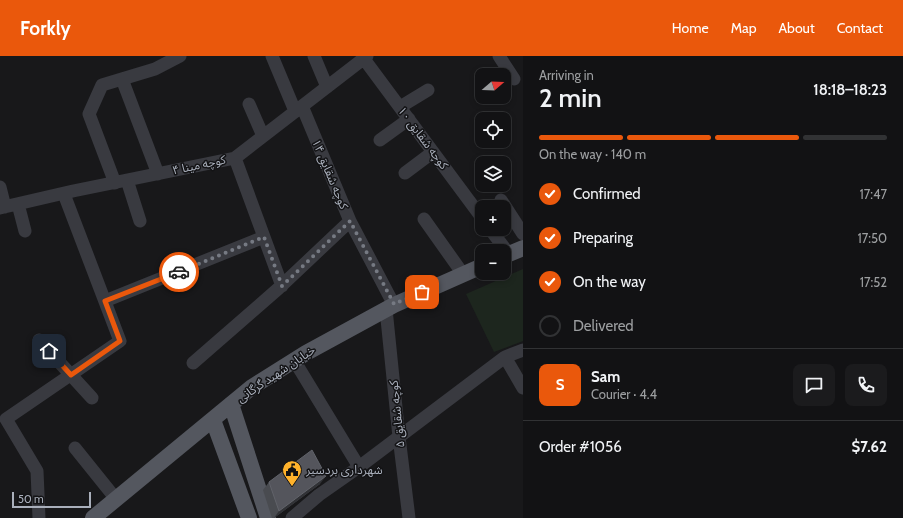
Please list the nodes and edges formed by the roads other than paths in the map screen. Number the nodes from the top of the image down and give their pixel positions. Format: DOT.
graph roads {
  1 [pos="180,56"];
  2 [pos="272,56"];
  3 [pos="314,56"];
  4 [pos="499,56"];
  5 [pos="365,57"];
  6 [pos="514,78"];
  7 [pos="122,79"];
  8 [pos="327,87"];
  9 [pos="428,90"];
  10 [pos="249,104"];
  11 [pos="400,107"];
  12 [pos="298,109"];
  13 [pos="409,119"];
  14 [pos="263,136"];
  15 [pos="380,140"];
  16 [pos="433,152"];
  17 [pos="235,158"];
  18 [pos="405,173"];
  19 [pos="158,174"];
  20 [pos="121,181"];
  21 [pos="0,187"];
  22 [pos="64,194"];
  23 [pos="18,204"];
  24 [pos="2,208"];
  25 [pos="475,209"];
  26 [pos="511,215"];
  27 [pos="424,219"];
  28 [pos="140,221"];
  29 [pos="350,221"];
  30 [pos="26,231"];
  31 [pos="523,234"];
  32 [pos="496,236"];
  33 [pos="264,237"];
  34 [pos="512,253"];
  35 [pos="475,269"];
  36 [pos="463,274"];
  37 [pos="282,286"];
  38 [pos="105,301"];
  39 [pos="390,307"];
  40 [pos="39,340"];
  41 [pos="523,350"];
  42 [pos="505,357"];
  43 [pos="294,360"];
  44 [pos="194,363"];
  45 [pos="71,375"];
  46 [pos="523,388"];
  47 [pos="92,398"];
  48 [pos="231,404"];
  49 [pos="212,420"];
  50 [pos="398,437"];
  51 [pos="75,448"];
  52 [pos="359,467"];
  53 [pos="116,499"];
  54 [pos="39,518"];
  55 [pos="93,518"];
  56 [pos="249,518"];
  57 [pos="268,518"];
  58 [pos="292,518"];
  59 [pos="409,518"];
  1 -- 7 [label="street"];
  2 -- 12 [label="street, کوچه شقایق ۱۴"];
  3 -- 8 [label="street"];
  4 -- 6 [label="street"];
  5 -- 8 [label="street, کوچه مینا ۴"];
  5 -- 11 [label="street, کوچه شقایق ۱۰"];
  7 -- 19 [label="street"];
  7 -- 20 [label="street"];
  8 -- 12 [label="street, کوچه مینا ۴"];
  9 -- 11 [label="street"];
  10 -- 14 [label="street"];
  11 -- 13 [label="street, کوچه شقایق ۱۰"];
  12 -- 14 [label="street, کوچه مینا ۴"];
  12 -- 29 [label="street, کوچه شقایق ۱۴"];
  13 -- 15 [label="street"];
  13 -- 16 [label="street, کوچه شقایق ۱۰"];
  14 -- 17 [label="street, کوچه مینا ۴"];
  16 -- 18 [label="street"];
  16 -- 25 [label="street, کوچه شقایق ۱۰"];
  17 -- 19 [label="street, کوچه مینا ۴"];
  17 -- 33 [label="street"];
  19 -- 20 [label="street, کوچه مینا ۴"];
  20 -- 22 [label="street, کوچه مینا ۴"];
  20 -- 28 [label="street"];
  21 -- 24 [label="street"];
  22 -- 23 [label="street, کوچه مینا ۴"];
  22 -- 38 [label="street"];
  23 -- 24 [label="street, کوچه مینا ۴"];
  23 -- 30 [label="street"];
  26 -- 31 [label="street"];
  27 -- 36 [label="street"];
  29 -- 37 [label="street"];
  29 -- 39 [label="street, کوچه شقایق ۱۴"];
  32 -- 34 [label="street"];
  33 -- 37 [label="street"];
  33 -- 38 [label="street"];
  35 -- 36 [label="main road, خیابان شهید گرگانی"];
  36 -- 39 [label="main road, خیابان شهید گرگانی"];
  37 -- 44 [label="street"];
  38 -- 45 [label="street"];
  39 -- 43 [label="main road, خیابان شهید گرگانی"];
  39 -- 50 [label="street, کوچه شقایق ۵"];
  40 -- 45 [label="street"];
  41 -- 42 [label="street"];
  42 -- 46 [label="street"];
  42 -- 50 [label="street"];
  43 -- 48 [label="main road, خیابان شهید گرگانی"];
  43 -- 52 [label="street"];
  45 -- 47 [label="street"];
  45 -- 54 [label="street"];
  48 -- 49 [label="main road, خیابان شهید گرگانی"];
  48 -- 57 [label="main road"];
  49 -- 53 [label="main road, خیابان شهید گرگانی"];
  49 -- 56 [label="main road"];
  50 -- 52 [label="street"];
  50 -- 59 [label="street, کوچه شقایق ۵"];
  51 -- 53 [label="street"];
  52 -- 58 [label="street"];
  53 -- 55 [label="main road, خیابان شهید گرگانی"];
}
